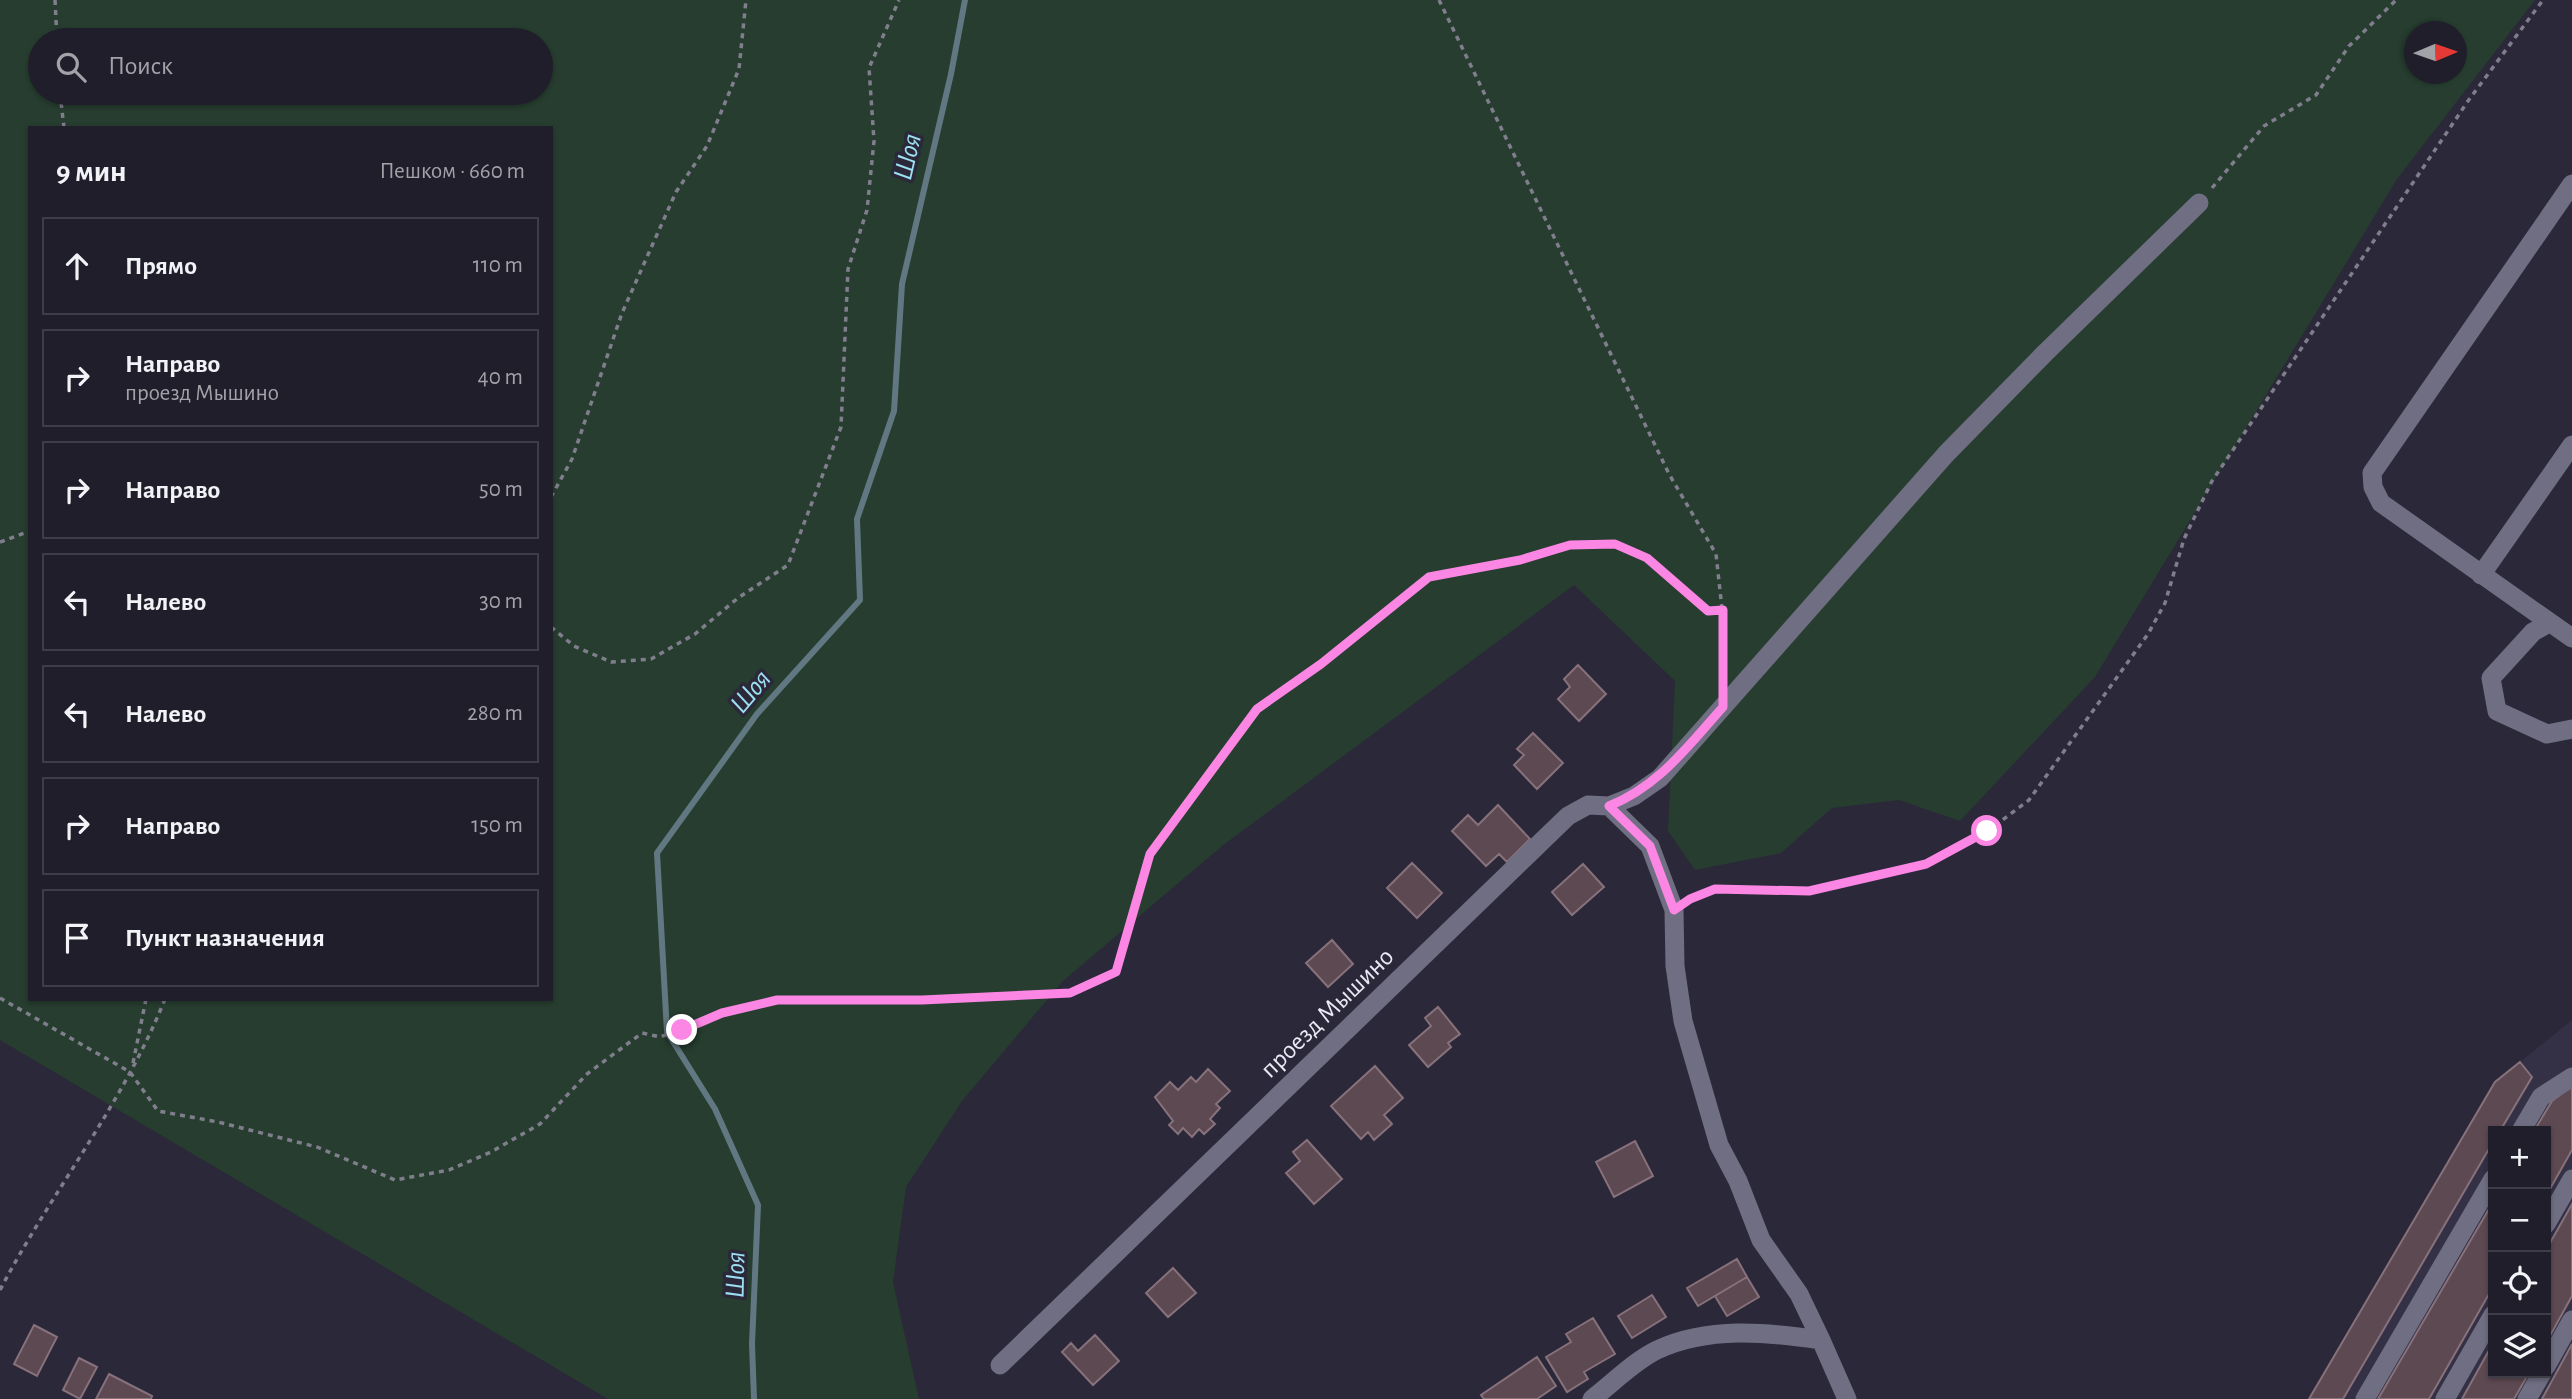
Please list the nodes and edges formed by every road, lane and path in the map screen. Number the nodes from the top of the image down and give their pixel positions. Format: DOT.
graph roads {
  1 [pos="55,0"];
  2 [pos="746,0"];
  3 [pos="899,0"];
  4 [pos="1438,0"];
  5 [pos="2396,0"];
  6 [pos="2543,0"];
  7 [pos="56,28"];
  8 [pos="61,105"];
  9 [pos="64,126"];
  10 [pos="2572,184"];
  11 [pos="2199,203"];
  12 [pos="2572,445"];
  13 [pos="553,493"];
  14 [pos="28,532"];
  15 [pos="0,541"];
  16 [pos="2481,575"];
  17 [pos="1723,610"];
  18 [pos="2549,622"];
  19 [pos="553,629"];
  20 [pos="2572,638"];
  21 [pos="1723,707"];
  22 [pos="2572,729"];
  23 [pos="1609,806"];
  24 [pos="1674,910"];
  25 [pos="0,998"];
  26 [pos="146,1001"];
  27 [pos="164,1001"];
  28 [pos="130,1072"];
  29 [pos="2572,1077"];
  30 [pos="2524,1126"];
  31 [pos="2572,1179"];
  32 [pos="2488,1188"];
  33 [pos="2551,1215"];
  34 [pos="0,1290"];
  35 [pos="2572,1320"];
  36 [pos="2488,1324"];
  37 [pos="1821,1340"];
  38 [pos="2551,1357"];
  39 [pos="1000,1365"];
  40 [pos="2539,1378"];
  41 [pos="1592,1399"];
  42 [pos="1847,1399"];
  43 [pos="2365,1399"];
  44 [pos="2445,1399"];
  45 [pos="2527,1399"];
  1 -- 7 [label="path"];
  2 -- 13 [label="path"];
  3 -- 19 [label="path"];
  4 -- 17 [label="path"];
  5 -- 11 [label="path"];
  6 -- 24 [label="path"];
  8 -- 9 [label="path"];
  10 -- 16 [label="street"];
  11 -- 21 [label="street, проезд Мышино"];
  12 -- 16 [label="street"];
  14 -- 15 [label="path"];
  16 -- 18 [label="street"];
  17 -- 21 [label="path"];
  17 -- 28 [label="path"];
  18 -- 20 [label="street"];
  18 -- 22 [label="street"];
  21 -- 23 [label="street, проезд Мышино"];
  23 -- 24 [label="street"];
  23 -- 39 [label="street, проезд Мышино"];
  24 -- 37 [label="street"];
  25 -- 28 [label="path"];
  26 -- 28 [label="path"];
  27 -- 28 [label="path"];
  28 -- 34 [label="path"];
  29 -- 30 [label="street"];
  31 -- 33 [label="street"];
  32 -- 43 [label="street"];
  35 -- 38 [label="street"];
  36 -- 44 [label="street"];
  37 -- 41 [label="street"];
  37 -- 42 [label="street"];
  40 -- 45 [label="street"];
}
